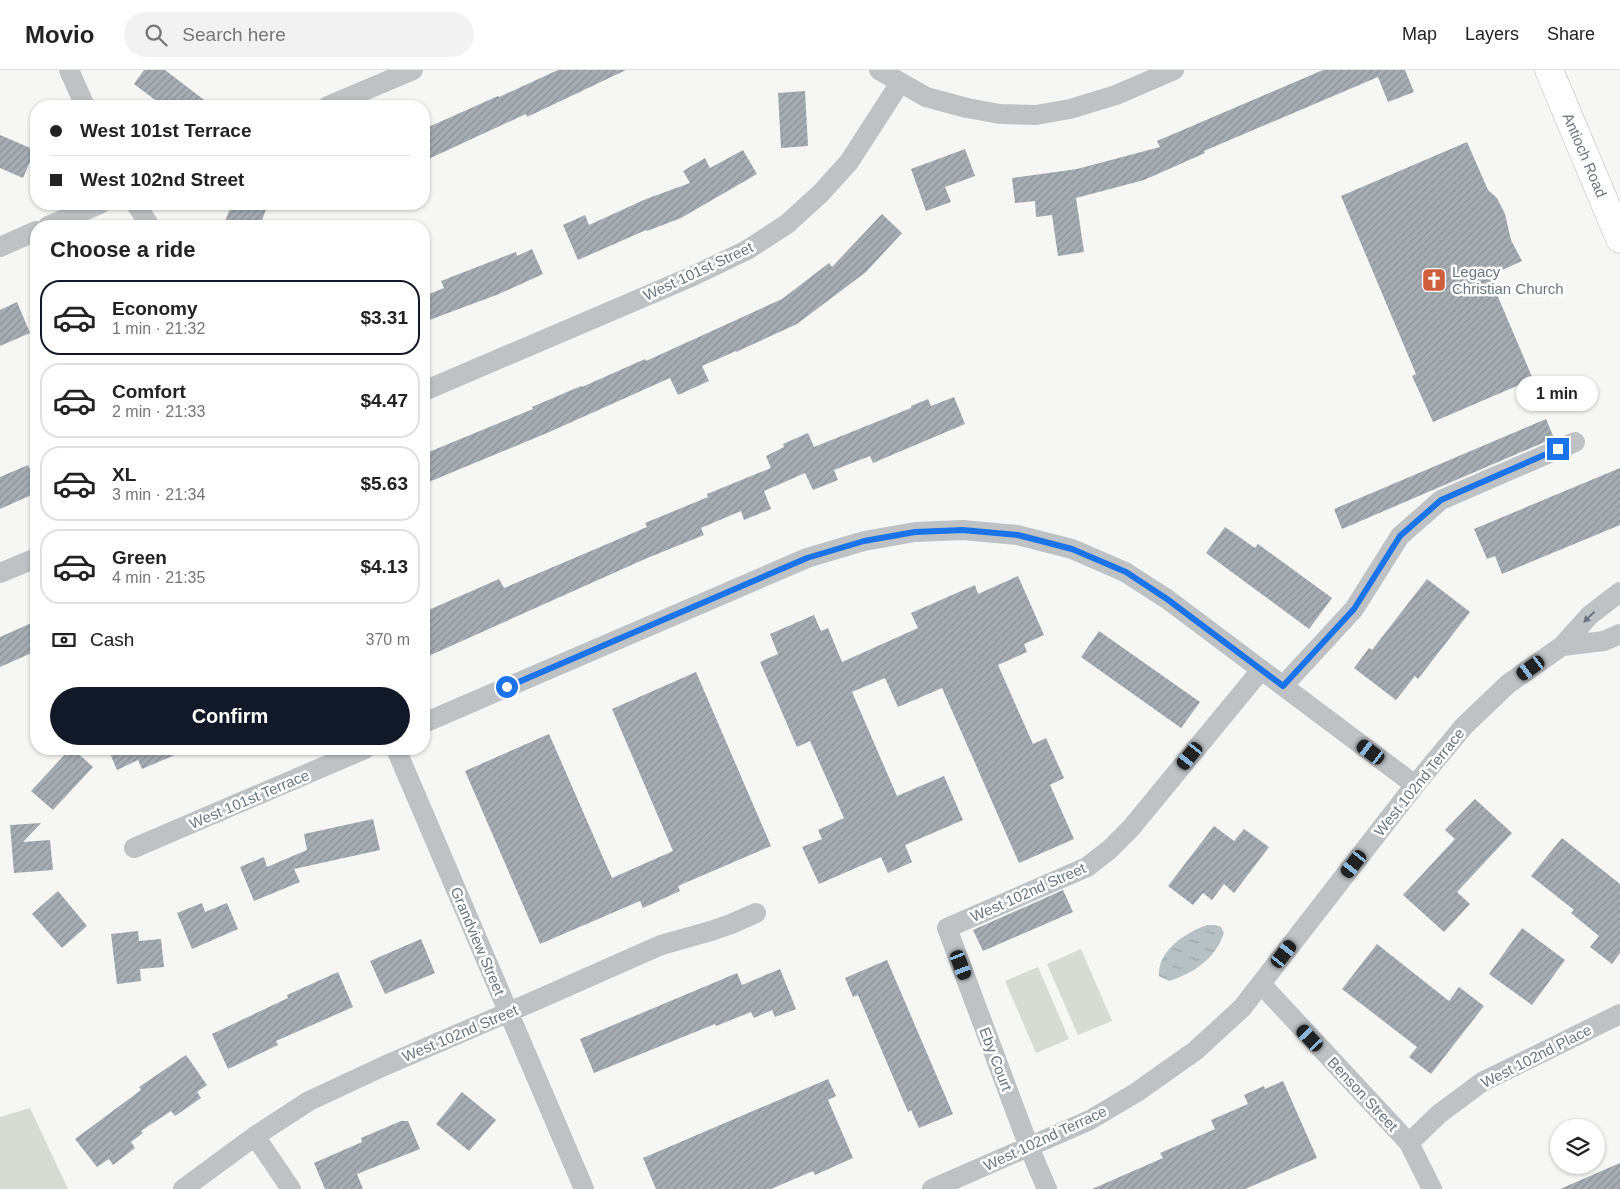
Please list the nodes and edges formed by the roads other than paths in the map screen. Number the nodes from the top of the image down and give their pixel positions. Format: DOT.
graph roads {
  1 [pos="69,70"];
  2 [pos="412,70"];
  3 [pos="879,70"];
  4 [pos="1174,70"];
  5 [pos="1549,70"];
  6 [pos="900,83"];
  7 [pos="82,100"];
  8 [pos="342,100"];
  9 [pos="86,210"];
  10 [pos="62,220"];
  11 [pos="30,234"];
  12 [pos="1620,239"];
  13 [pos="0,247"];
  14 [pos="430,388"];
  15 [pos="1575,442"];
  16 [pos="30,560"];
  17 [pos="0,573"];
  18 [pos="1620,592"];
  19 [pos="1620,634"];
  20 [pos="1562,646"];
  21 [pos="1262,670"];
  22 [pos="1283,686"];
  23 [pos="430,720"];
  24 [pos="351,755"];
  25 [pos="399,755"];
  26 [pos="1415,785"];
  27 [pos="134,848"];
  28 [pos="756,913"];
  29 [pos="947,928"];
  30 [pos="1261,984"];
  31 [pos="508,1012"];
  32 [pos="1620,1014"];
  33 [pos="255,1136"];
  34 [pos="1408,1142"];
  35 [pos="1030,1147"];
  36 [pos="183,1189"];
  37 [pos="291,1189"];
  38 [pos="584,1189"];
  39 [pos="932,1189"];
  40 [pos="1047,1189"];
  41 [pos="1432,1189"];
  1 -- 7 [label="street"];
  2 -- 8 [label="street"];
  3 -- 6 [label="street"];
  4 -- 6 [label="street"];
  5 -- 12 [label="main road, Antioch Road"];
  6 -- 14 [label="street, West 101st Street"];
  9 -- 10 [label="street"];
  11 -- 13 [label="street"];
  15 -- 22 [label="street"];
  16 -- 17 [label="street"];
  18 -- 20 [label="street, West 102nd Terrace, one-way"];
  19 -- 20 [label="street, West 102nd Terrace"];
  20 -- 26 [label="street, West 102nd Terrace"];
  21 -- 22 [label="street"];
  21 -- 23 [label="street"];
  21 -- 29 [label="street, West 102nd Street"];
  22 -- 26 [label="street"];
  24 -- 27 [label="street, West 101st Terrace"];
  25 -- 31 [label="street, Grandview Street"];
  26 -- 30 [label="street, West 102nd Terrace"];
  28 -- 31 [label="street, West 102nd Street"];
  29 -- 35 [label="street, Eby Court"];
  30 -- 34 [label="street, Benson Street"];
  30 -- 35 [label="street, West 102nd Terrace"];
  31 -- 33 [label="street, West 102nd Street"];
  31 -- 38 [label="street, Grandview Street"];
  32 -- 34 [label="street, West 102nd Place"];
  33 -- 36 [label="street, West 102nd Street"];
  33 -- 37 [label="street"];
  34 -- 41 [label="street, Benson Street"];
  35 -- 39 [label="street, West 102nd Terrace"];
  35 -- 40 [label="street, Eby Court"];
}
